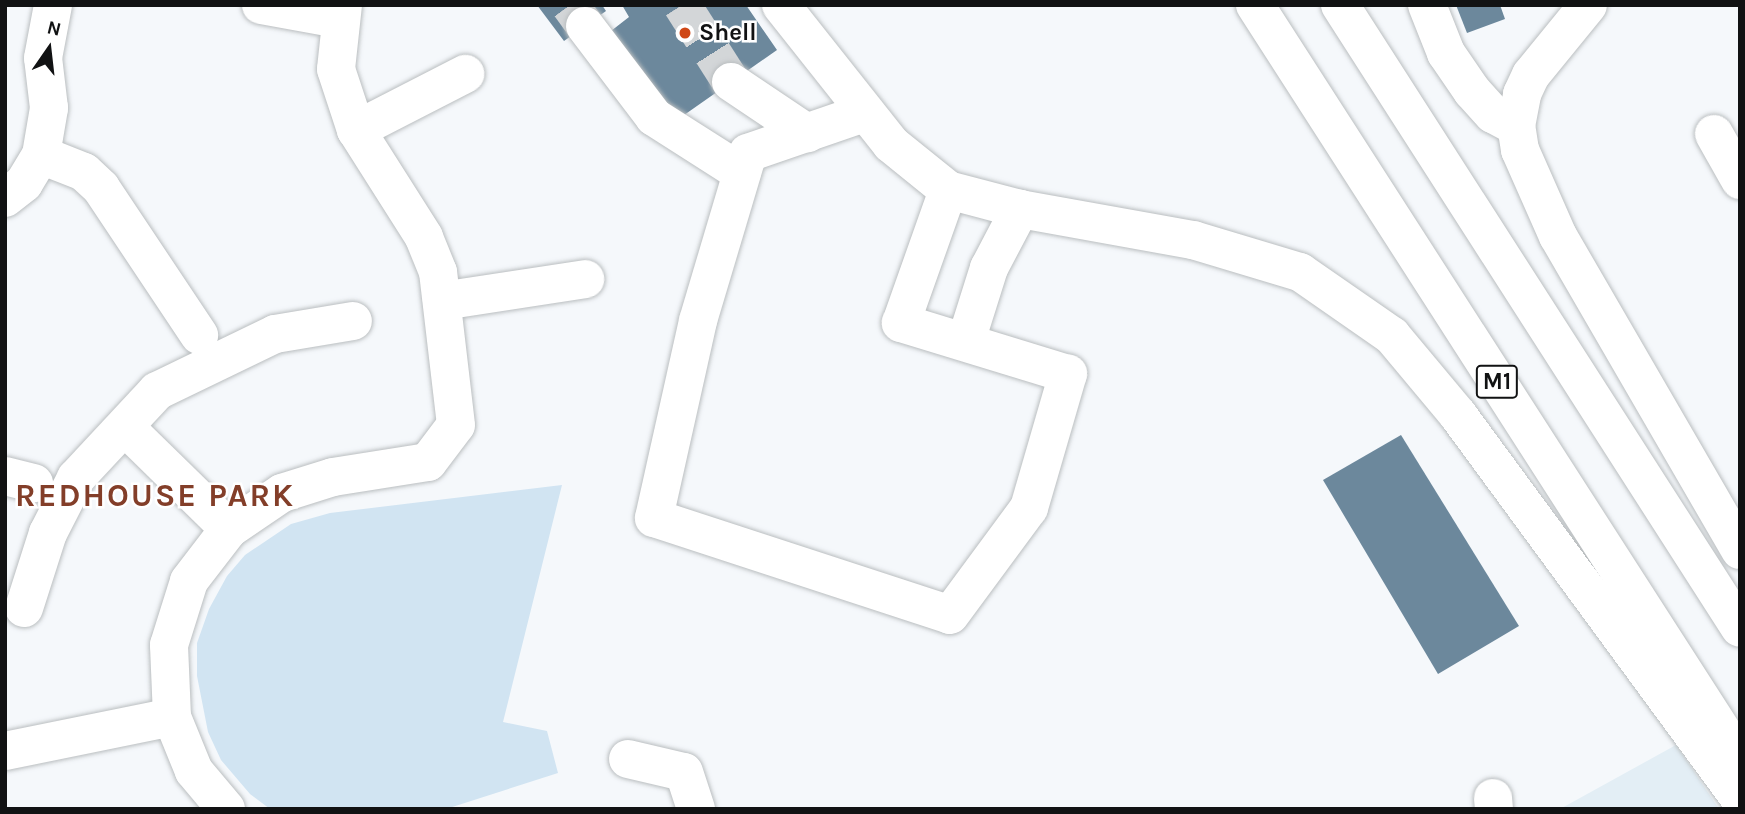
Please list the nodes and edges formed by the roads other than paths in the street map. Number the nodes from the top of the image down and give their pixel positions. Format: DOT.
graph roads {
  1 [pos="53,5"];
  2 [pos="261,5"];
  3 [pos="781,5"];
  4 [pos="1255,5"];
  5 [pos="1340,5"];
  6 [pos="1427,5"];
  7 [pos="341,12"];
  8 [pos="1571,15"];
  9 [pos="585,26"];
  10 [pos="465,74"];
  11 [pos="731,82"];
  12 [pos="864,113"];
  13 [pos="356,130"];
  14 [pos="807,133"];
  15 [pos="1714,134"];
  16 [pos="1518,138"];
  17 [pos="41,155"];
  18 [pos="742,173"];
  19 [pos="1738,174"];
  20 [pos="948,190"];
  21 [pos="5,198"];
  22 [pos="1020,209"];
  23 [pos="585,279"];
  24 [pos="442,301"];
  25 [pos="353,321"];
  26 [pos="199,335"];
  27 [pos="966,341"];
  28 [pos="125,426"];
  29 [pos="229,529"];
  30 [pos="1740,550"];
  31 [pos="24,608"];
  32 [pos="1740,628"];
  33 [pos="172,717"];
  34 [pos="5,751"];
  35 [pos="628,758"];
  36 [pos="1740,759"];
  37 [pos="1740,799"];
  38 [pos="226,809"];
  39 [pos="696,809"];
  1 -- 17 [label="main road"];
  2 -- 7 [label="main road"];
  3 -- 12 [label="main road"];
  4 -- 36 [label="main road, M1"];
  5 -- 32 [label="main road"];
  6 -- 16 [label="main road"];
  7 -- 13 [label="main road"];
  8 -- 16 [label="main road"];
  9 -- 18 [label="main road"];
  10 -- 13 [label="main road"];
  11 -- 14 [label="main road"];
  12 -- 14 [label="main road"];
  12 -- 20 [label="main road"];
  13 -- 24 [label="main road"];
  14 -- 18 [label="main road"];
  15 -- 19 [label="main road"];
  16 -- 30 [label="main road"];
  17 -- 21 [label="main road"];
  17 -- 26 [label="main road"];
  18 -- 27 [label="main road"];
  20 -- 22 [label="main road"];
  20 -- 27 [label="main road"];
  22 -- 27 [label="main road"];
  22 -- 37 [label="main road"];
  23 -- 24 [label="main road"];
  24 -- 29 [label="main road"];
  25 -- 28 [label="main road"];
  28 -- 29 [label="main road"];
  28 -- 31 [label="main road"];
  29 -- 33 [label="main road"];
  33 -- 34 [label="main road"];
  33 -- 38 [label="main road"];
  35 -- 39 [label="main road"];
}
